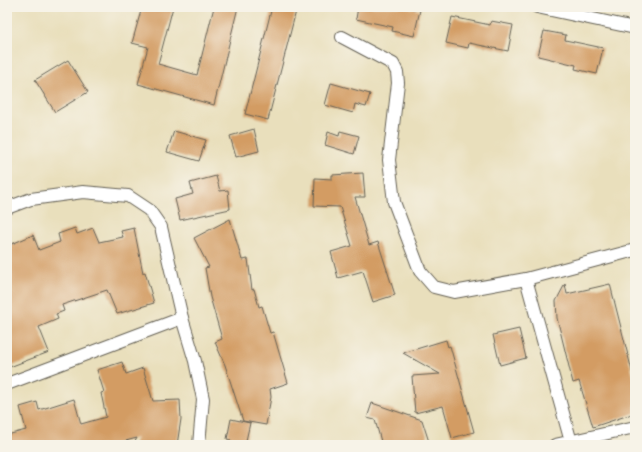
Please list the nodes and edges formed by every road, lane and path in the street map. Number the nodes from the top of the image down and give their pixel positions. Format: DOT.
graph roads {
  1 [pos="537,7"];
  2 [pos="635,28"];
  3 [pos="342,37"];
  4 [pos="7,208"];
  5 [pos="635,250"];
  6 [pos="526,279"];
  7 [pos="182,318"];
  8 [pos="7,384"];
  9 [pos="635,427"];
  10 [pos="571,442"];
  11 [pos="199,445"];
  12 [pos="555,445"];
  1 -- 2 [label="street"];
  3 -- 6 [label="street"];
  4 -- 7 [label="street"];
  5 -- 6 [label="street"];
  6 -- 10 [label="street"];
  7 -- 8 [label="street"];
  7 -- 11 [label="street"];
  9 -- 10 [label="street"];
  10 -- 12 [label="street"];
}
